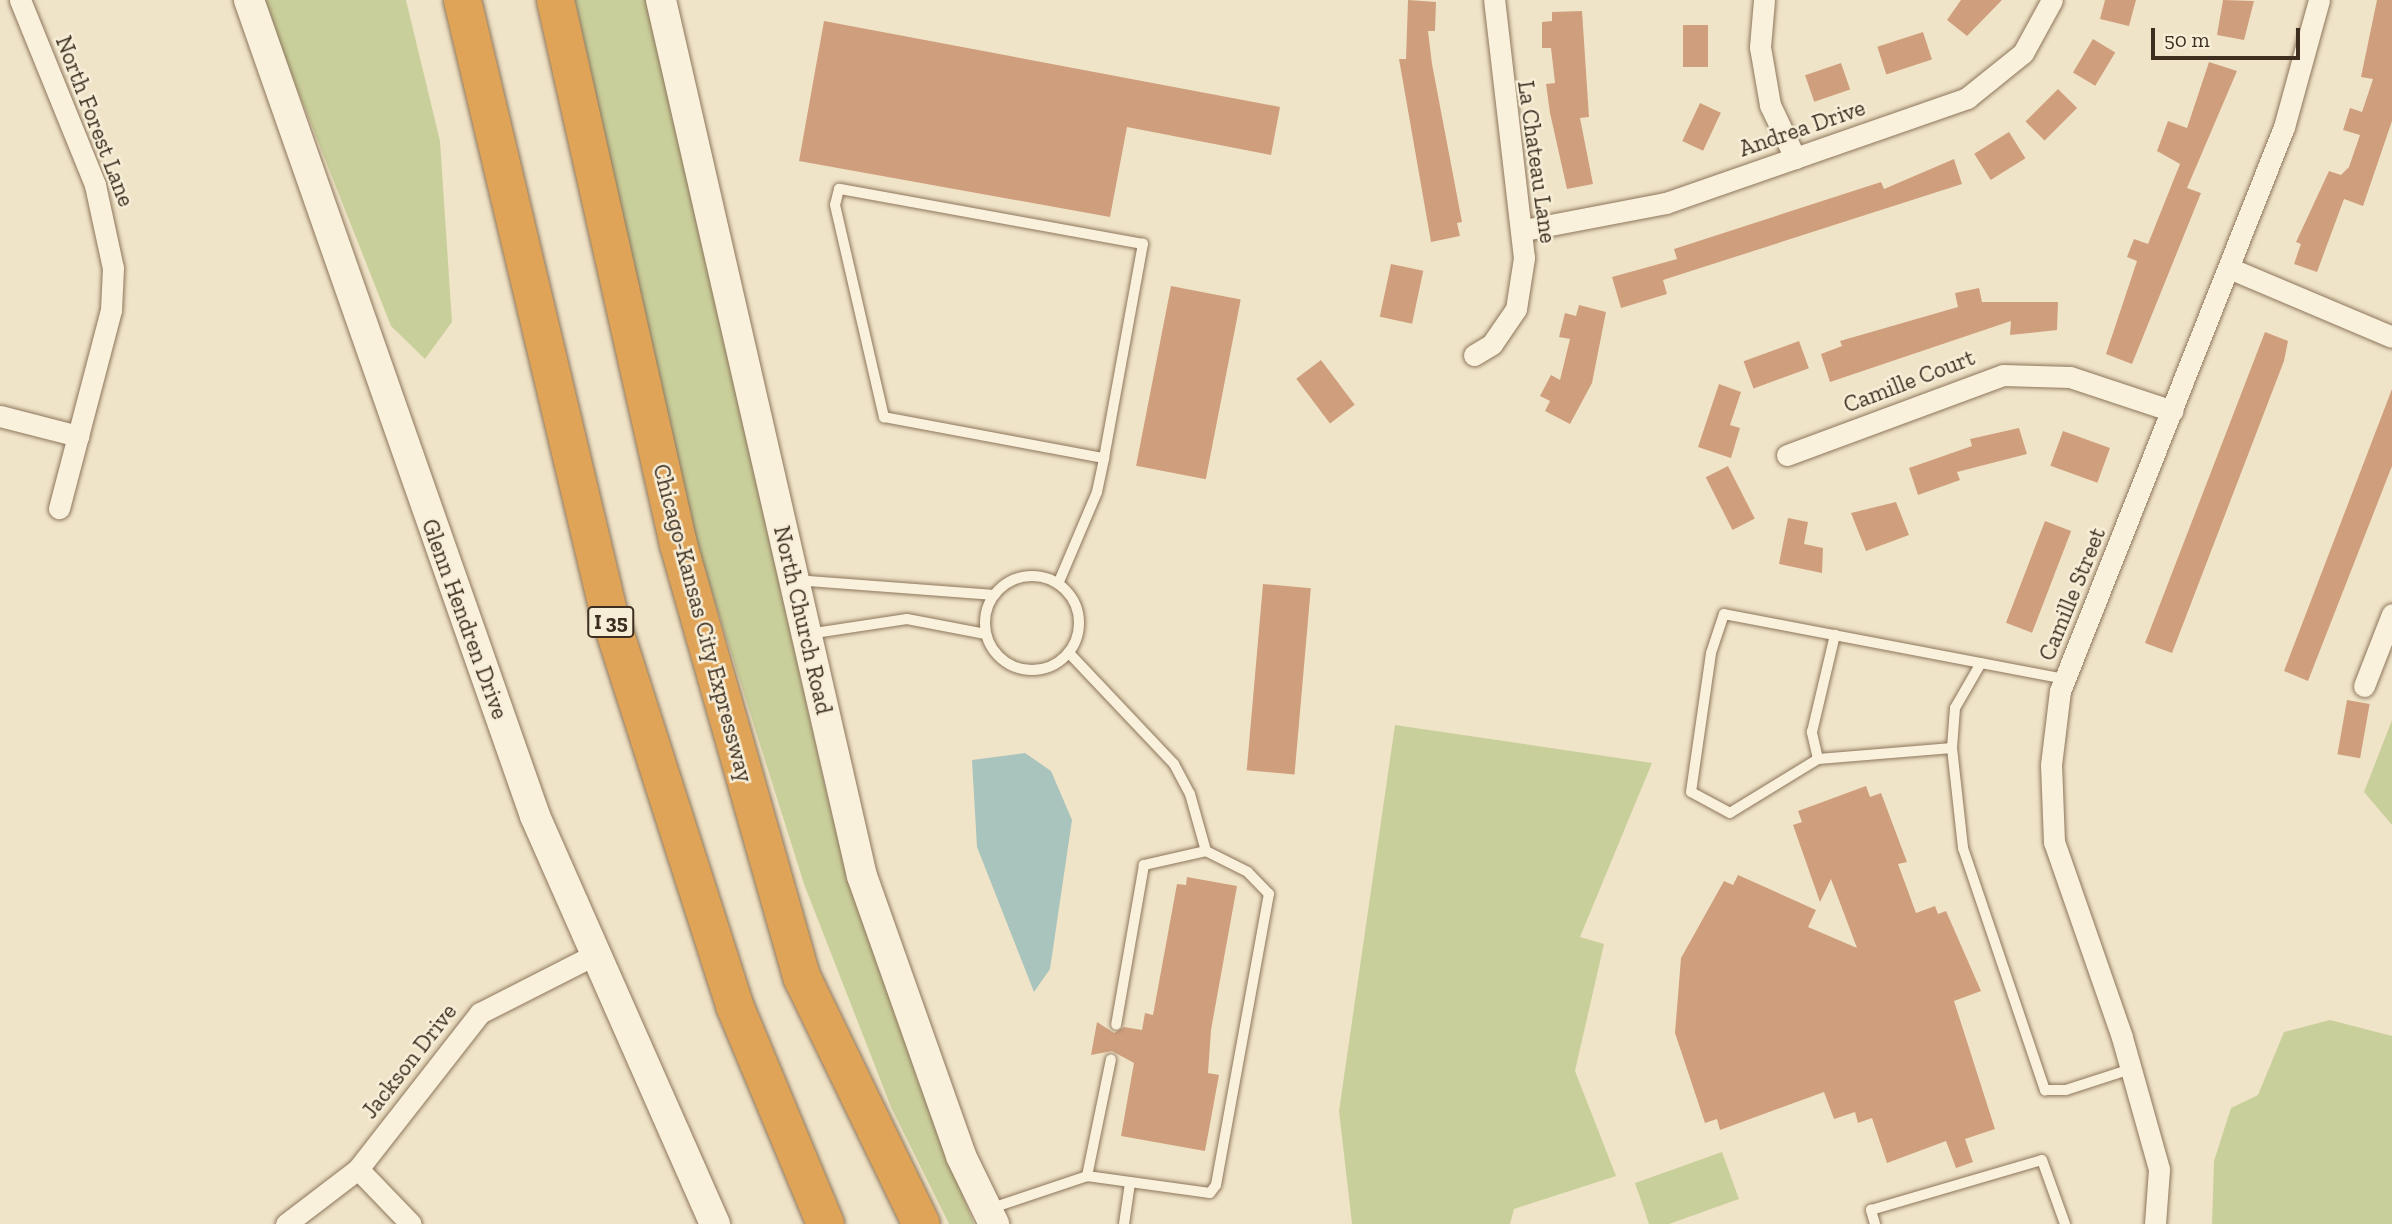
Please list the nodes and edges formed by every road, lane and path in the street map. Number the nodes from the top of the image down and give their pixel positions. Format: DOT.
graph roads {
  1 [pos="20,0"];
  2 [pos="249,0"];
  3 [pos="462,0"];
  4 [pos="555,0"];
  5 [pos="661,0"];
  6 [pos="1494,0"];
  7 [pos="1764,0"];
  8 [pos="2052,0"];
  9 [pos="2319,0"];
  10 [pos="1795,158"];
  11 [pos="1524,230"];
  12 [pos="2229,268"];
  13 [pos="2392,337"];
  14 [pos="1474,355"];
  15 [pos="2173,411"];
  16 [pos="0,416"];
  17 [pos="78,436"];
  18 [pos="1787,455"];
  19 [pos="1104,458"];
  20 [pos="59,508"];
  21 [pos="794,580"];
  22 [pos="1058,584"];
  23 [pos="994,595"];
  24 [pos="2392,614"];
  25 [pos="808,634"];
  26 [pos="986,635"];
  27 [pos="1835,635"];
  28 [pos="1069,653"];
  29 [pos="1981,663"];
  30 [pos="2066,679"];
  31 [pos="2364,686"];
  32 [pos="1952,748"];
  33 [pos="1818,759"];
  34 [pos="1206,851"];
  35 [pos="592,956"];
  36 [pos="1116,1025"];
  37 [pos="1111,1059"];
  38 [pos="2131,1069"];
  39 [pos="358,1169"];
  40 [pos="1087,1176"];
  41 [pos="1130,1183"];
  42 [pos="991,1217"];
  43 [pos="286,1224"];
  44 [pos="411,1224"];
  45 [pos="715,1224"];
  46 [pos="825,1224"];
  47 [pos="920,1224"];
  48 [pos="1124,1224"];
  49 [pos="1875,1224"];
  50 [pos="2065,1224"];
  51 [pos="2155,1224"];
  1 -- 17 [label="street, North Forest Lane"];
  2 -- 35 [label="street, Glenn Hendren Drive"];
  3 -- 46 [label="highway, I 35"];
  4 -- 47 [label="highway, Chicago-Kansas City Expressway"];
  5 -- 21 [label="street, North Church Road"];
  6 -- 11 [label="street, La Chateau Lane"];
  7 -- 10 [label="street"];
  8 -- 10 [label="street, Andrea Drive"];
  9 -- 12 [label="street, Camille Street"];
  10 -- 11 [label="street, Andrea Drive"];
  11 -- 14 [label="street, La Chateau Lane"];
  12 -- 13 [label="street"];
  12 -- 15 [label="street, Camille Street"];
  15 -- 18 [label="street, Camille Court"];
  15 -- 30 [label="street, Camille Street"];
  16 -- 17 [label="street"];
  17 -- 20 [label="street, North Forest Lane"];
  19 -- 19 [label="lane"];
  19 -- 22 [label="lane"];
  21 -- 23 [label="lane"];
  21 -- 25 [label="street, North Church Road"];
  22 -- 23 [label="lane"];
  22 -- 28 [label="lane"];
  23 -- 26 [label="lane"];
  24 -- 31 [label="street"];
  25 -- 26 [label="lane"];
  25 -- 42 [label="street, North Church Road"];
  26 -- 28 [label="lane"];
  27 -- 29 [label="lane"];
  27 -- 33 [label="lane"];
  27 -- 33 [label="lane"];
  28 -- 34 [label="lane"];
  29 -- 30 [label="lane"];
  29 -- 32 [label="lane"];
  30 -- 38 [label="street, Camille Street"];
  32 -- 33 [label="lane"];
  32 -- 38 [label="lane"];
  34 -- 36 [label="lane"];
  34 -- 41 [label="lane"];
  35 -- 39 [label="street, Jackson Drive"];
  35 -- 45 [label="street, Glenn Hendren Drive"];
  37 -- 40 [label="lane"];
  38 -- 51 [label="street, Camille Street"];
  39 -- 43 [label="street, Jackson Drive"];
  39 -- 44 [label="street"];
  40 -- 41 [label="lane"];
  40 -- 42 [label="lane"];
  41 -- 48 [label="lane"];
  49 -- 50 [label="lane"];
}
